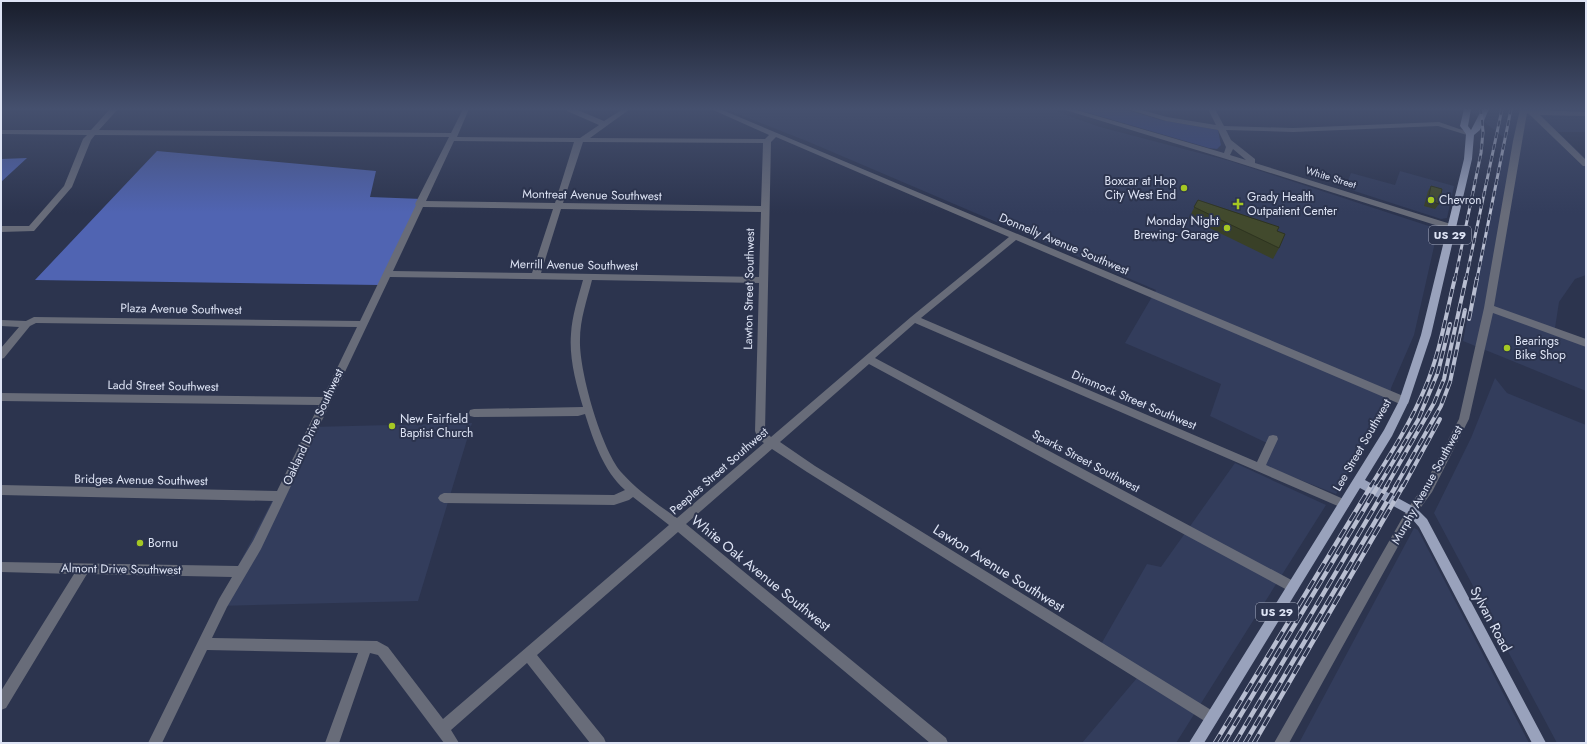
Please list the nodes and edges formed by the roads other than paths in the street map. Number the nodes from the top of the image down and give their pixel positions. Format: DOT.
graph roads {
  1 [pos="85,144"];
  2 [pos="449,144"];
  3 [pos="578,144"];
  4 [pos="767,144"];
  5 [pos="798,144"];
  6 [pos="1184,144"];
  7 [pos="1229,144"];
  8 [pos="1231,144"];
  9 [pos="1469,144"];
  10 [pos="1517,144"];
  11 [pos="1565,144"];
  12 [pos="1226,156"];
  13 [pos="1586,164"];
  14 [pos="1266,169"];
  15 [pos="420,204"];
  16 [pos="558,206"];
  17 [pos="764,209"];
  18 [pos="1451,227"];
  19 [pos="1,229"];
  20 [pos="1015,236"];
  21 [pos="386,274"];
  22 [pos="536,276"];
  23 [pos="588,277"];
  24 [pos="762,280"];
  25 [pos="1489,308"];
  26 [pos="914,319"];
  27 [pos="1,323"];
  28 [pos="27,324"];
  29 [pos="362,324"];
  30 [pos="1584,340"];
  31 [pos="1,355"];
  32 [pos="868,359"];
  33 [pos="1,397"];
  34 [pos="1404,401"];
  35 [pos="325,402"];
  36 [pos="589,409"];
  37 [pos="474,413"];
  38 [pos="1273,439"];
  39 [pos="772,442"];
  40 [pos="1259,468"];
  41 [pos="1358,482"];
  42 [pos="1,490"];
  43 [pos="634,490"];
  44 [pos="280,496"];
  45 [pos="444,498"];
  46 [pos="1344,504"];
  47 [pos="1412,511"];
  48 [pos="678,524"];
  49 [pos="1,567"];
  50 [pos="84,568"];
  51 [pos="241,572"];
  52 [pos="1293,587"];
  53 [pos="203,644"];
  54 [pos="366,646"];
  55 [pos="528,654"];
  56 [pos="1,703"];
  57 [pos="1211,718"];
  58 [pos="442,729"];
  59 [pos="155,743"];
  60 [pos="332,743"];
  61 [pos="452,743"];
  62 [pos="599,743"];
  63 [pos="941,743"];
  64 [pos="1196,743"];
  65 [pos="1281,743"];
  66 [pos="1539,743"];
  1 -- 19 [label="street"];
  2 -- 15 [label="street, Oakland Drive Southwest"];
  3 -- 16 [label="street"];
  4 -- 17 [label="street, Lawton Street Southwest"];
  5 -- 20 [label="street, Donnelly Avenue Southwest"];
  6 -- 12 [label="street, White Street"];
  7 -- 12 [label="street"];
  8 -- 14 [label="street"];
  9 -- 18 [label="main road, Lee Street Southwest / US 29"];
  10 -- 25 [label="street, Murphy Avenue Southwest"];
  11 -- 13 [label="street"];
  12 -- 14 [label="street, White Street"];
  14 -- 18 [label="street, White Street"];
  15 -- 16 [label="street, Montreat Avenue Southwest"];
  15 -- 21 [label="street, Oakland Drive Southwest"];
  16 -- 17 [label="street, Montreat Avenue Southwest"];
  16 -- 22 [label="street"];
  17 -- 24 [label="street, Lawton Street Southwest"];
  18 -- 34 [label="main road, Lee Street Southwest / US 29"];
  20 -- 26 [label="street, Peeples Street Southwest"];
  20 -- 34 [label="street, Donnelly Avenue Southwest"];
  21 -- 22 [label="street, Merrill Avenue Southwest"];
  21 -- 29 [label="street, Oakland Drive Southwest"];
  22 -- 23 [label="street, Merrill Avenue Southwest"];
  23 -- 24 [label="street, Merrill Avenue Southwest"];
  23 -- 36 [label="street, White Oak Avenue Southwest"];
  24 -- 39 [label="street, Lawton Street Southwest"];
  25 -- 30 [label="street"];
  25 -- 47 [label="street, Murphy Avenue Southwest"];
  26 -- 32 [label="street, Peeples Street Southwest"];
  26 -- 40 [label="street, Dimmock Street Southwest"];
  27 -- 28 [label="street, Plaza Avenue Southwest"];
  28 -- 29 [label="street, Plaza Avenue Southwest"];
  28 -- 31 [label="street"];
  29 -- 35 [label="street, Oakland Drive Southwest"];
  32 -- 39 [label="street, Peeples Street Southwest"];
  32 -- 52 [label="street, Sparks Street Southwest"];
  33 -- 35 [label="street, Ladd Street Southwest"];
  34 -- 41 [label="main road, Lee Street Southwest / US 29"];
  35 -- 44 [label="street, Oakland Drive Southwest"];
  36 -- 37 [label="street"];
  36 -- 43 [label="street, White Oak Avenue Southwest"];
  38 -- 40 [label="street"];
  39 -- 48 [label="street, Peeples Street Southwest"];
  39 -- 57 [label="street, Lawton Avenue Southwest"];
  40 -- 46 [label="street, Dimmock Street Southwest"];
  41 -- 46 [label="main road, Lee Street Southwest / US 29"];
  41 -- 47 [label="main road"];
  42 -- 44 [label="street, Bridges Avenue Southwest"];
  43 -- 45 [label="street"];
  43 -- 48 [label="street, White Oak Avenue Southwest"];
  44 -- 51 [label="street, Oakland Drive Southwest"];
  46 -- 52 [label="main road, Lee Street Southwest / US 29"];
  47 -- 65 [label="street, Murphy Avenue Southwest"];
  47 -- 66 [label="main road, Sylvan Road"];
  48 -- 55 [label="street, Peeples Street Southwest"];
  48 -- 63 [label="street, White Oak Avenue Southwest"];
  49 -- 50 [label="street, Almont Drive Southwest"];
  50 -- 51 [label="street, Almont Drive Southwest"];
  50 -- 56 [label="street"];
  51 -- 53 [label="street, Oakland Drive Southwest"];
  52 -- 57 [label="main road, Lee Street Southwest / US 29"];
  53 -- 54 [label="street"];
  53 -- 59 [label="street, Oakland Drive Southwest"];
  54 -- 58 [label="street"];
  54 -- 60 [label="street"];
  55 -- 58 [label="street, Peeples Street Southwest"];
  55 -- 62 [label="street"];
  57 -- 64 [label="main road, Lee Street Southwest / US 29"];
  58 -- 61 [label="street"];
}
